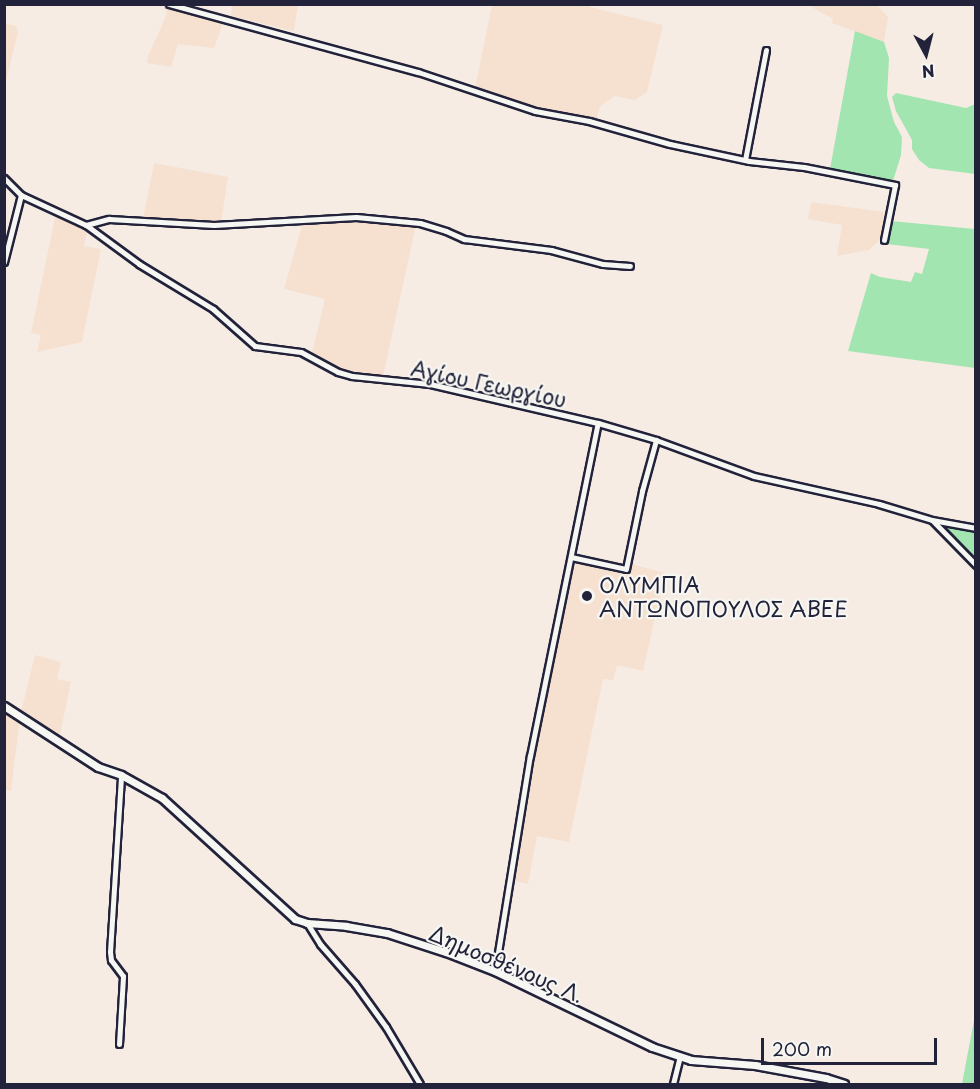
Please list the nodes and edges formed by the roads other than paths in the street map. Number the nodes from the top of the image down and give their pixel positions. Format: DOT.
graph roads {
  1 [pos="169,4"];
  2 [pos="766,50"];
  3 [pos="746,160"];
  4 [pos="4,178"];
  5 [pos="21,195"];
  6 [pos="86,225"];
  7 [pos="884,240"];
  8 [pos="4,262"];
  9 [pos="630,266"];
  10 [pos="598,423"];
  11 [pos="656,440"];
  12 [pos="932,520"];
  13 [pos="975,528"];
  14 [pos="571,557"];
  15 [pos="975,565"];
  16 [pos="4,706"];
  17 [pos="120,774"];
  18 [pos="308,923"];
  19 [pos="495,971"];
  20 [pos="119,1044"];
  21 [pos="680,1056"];
  22 [pos="420,1084"];
  23 [pos="673,1084"];
  24 [pos="844,1084"];
  1 -- 3 [label="street"];
  2 -- 3 [label="street"];
  3 -- 7 [label="street"];
  4 -- 5 [label="street, Αγίου Γεωργίου"];
  5 -- 6 [label="street, Αγίου Γεωργίου"];
  5 -- 8 [label="street"];
  6 -- 9 [label="street"];
  6 -- 10 [label="street, Αγίου Γεωργίου"];
  10 -- 11 [label="street, Αγίου Γεωργίου"];
  10 -- 14 [label="street"];
  11 -- 12 [label="street, Αγίου Γεωργίου"];
  11 -- 14 [label="street"];
  12 -- 13 [label="street, Αγίου Γεωργίου"];
  12 -- 15 [label="street"];
  14 -- 19 [label="street"];
  16 -- 17 [label="street, Δημοσθένους Λ."];
  17 -- 18 [label="street, Δημοσθένους Λ."];
  17 -- 20 [label="street"];
  18 -- 19 [label="street, Δημοσθένους Λ."];
  18 -- 22 [label="street"];
  19 -- 21 [label="street, Δημοσθένους Λ."];
  21 -- 23 [label="street"];
  21 -- 24 [label="street, Δημοσθένους Λ."];
}
